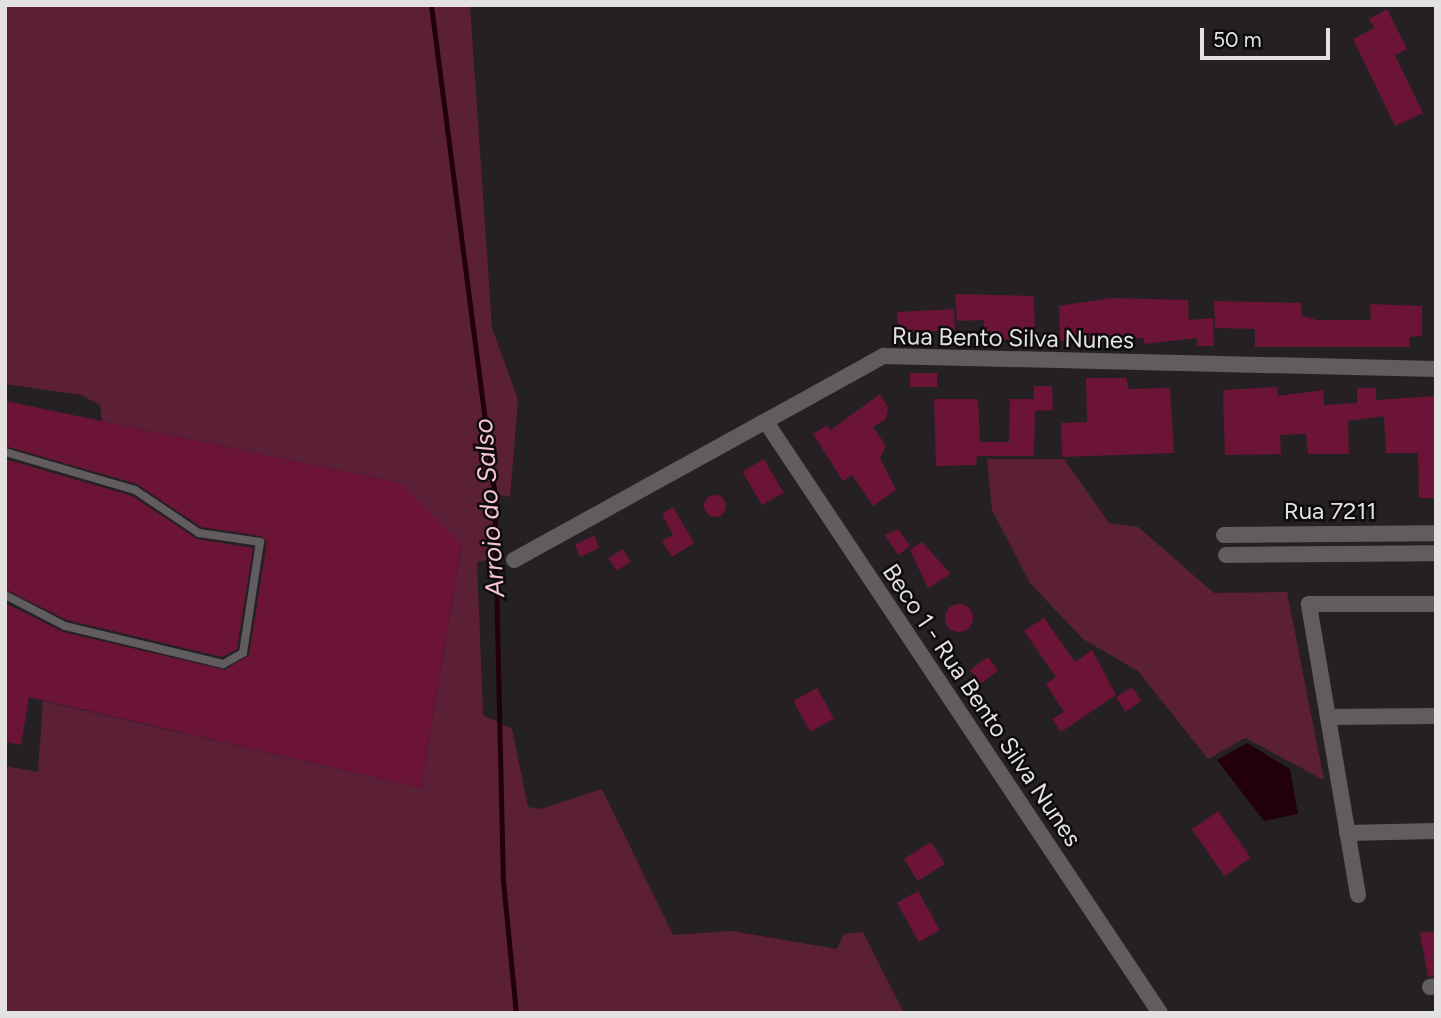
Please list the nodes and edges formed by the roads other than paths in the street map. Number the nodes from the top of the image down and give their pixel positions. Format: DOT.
graph roads {
  1 [pos="1436,369"];
  2 [pos="766,422"];
  3 [pos="5,452"];
  4 [pos="1436,533"];
  5 [pos="1224,535"];
  6 [pos="1436,553"];
  7 [pos="1226,555"];
  8 [pos="514,560"];
  9 [pos="5,594"];
  10 [pos="1436,604"];
  11 [pos="1436,716"];
  12 [pos="1328,717"];
  13 [pos="1436,831"];
  14 [pos="1348,833"];
  15 [pos="1358,895"];
  16 [pos="1160,1013"];
  1 -- 2 [label="street, Rua Bento Silva Nunes"];
  2 -- 8 [label="street, Rua Bento Silva Nunes"];
  2 -- 16 [label="street, Beco 1 - Rua Bento Silva Nunes"];
  3 -- 9 [label="lane"];
  4 -- 5 [label="street, Rua 7211"];
  6 -- 7 [label="street"];
  10 -- 12 [label="street"];
  11 -- 12 [label="street"];
  12 -- 14 [label="street"];
  13 -- 14 [label="street"];
  14 -- 15 [label="street"];
}
